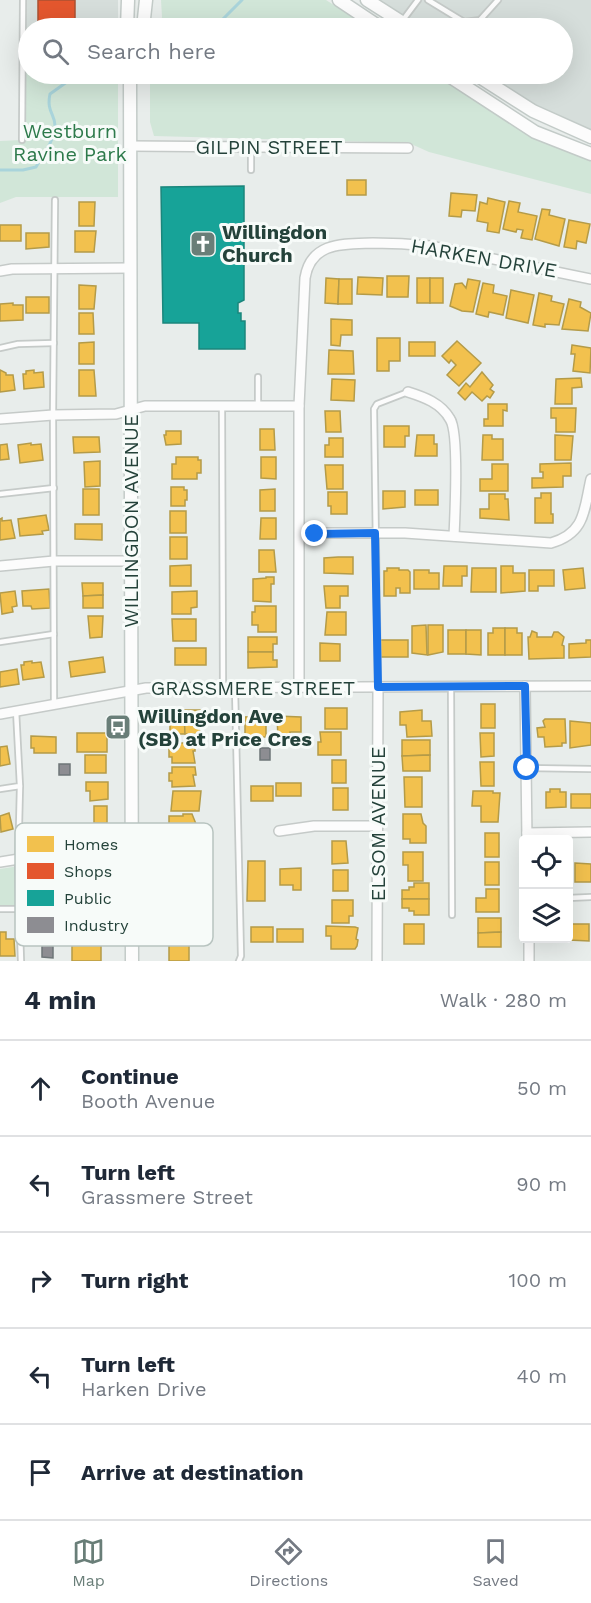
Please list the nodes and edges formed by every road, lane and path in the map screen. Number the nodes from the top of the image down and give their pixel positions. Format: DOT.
graph roads {
  1 [pos="23,0"];
  2 [pos="128,0"];
  3 [pos="146,0"];
  4 [pos="339,0"];
  5 [pos="367,0"];
  6 [pos="418,0"];
  7 [pos="428,0"];
  8 [pos="498,0"];
  9 [pos="23,18"];
  10 [pos="127,18"];
  11 [pos="144,18"];
  12 [pos="366,18"];
  13 [pos="395,18"];
  14 [pos="409,18"];
  15 [pos="457,18"];
  16 [pos="482,18"];
  17 [pos="22,84"];
  18 [pos="132,84"];
  19 [pos="461,84"];
  20 [pos="491,84"];
  21 [pos="591,137"];
  22 [pos="22,140"];
  23 [pos="130,146"];
  24 [pos="251,148"];
  25 [pos="408,148"];
  26 [pos="591,154"];
  27 [pos="251,171"];
  28 [pos="55,200"];
  29 [pos="53,268"];
  30 [pos="130,268"];
  31 [pos="0,271"];
  32 [pos="591,279"];
  33 [pos="54,343"];
  34 [pos="0,348"];
  35 [pos="258,378"];
  36 [pos="408,392"];
  37 [pos="258,405"];
  38 [pos="222,406"];
  39 [pos="299,406"];
  40 [pos="130,410"];
  41 [pos="53,415"];
  42 [pos="0,419"];
  43 [pos="591,479"];
  44 [pos="54,488"];
  45 [pos="0,494"];
  46 [pos="375,533"];
  47 [pos="300,534"];
  48 [pos="454,536"];
  49 [pos="54,561"];
  50 [pos="132,561"];
  51 [pos="0,566"];
  52 [pos="54,634"];
  53 [pos="0,642"];
  54 [pos="299,686"];
  55 [pos="451,686"];
  56 [pos="525,686"];
  57 [pos="591,686"];
  58 [pos="223,687"];
  59 [pos="235,687"];
  60 [pos="378,687"];
  61 [pos="131,690"];
  62 [pos="54,703"];
  63 [pos="16,710"];
  64 [pos="0,714"];
  65 [pos="527,768"];
  66 [pos="591,769"];
  67 [pos="20,786"];
  68 [pos="0,789"];
  69 [pos="19,823"];
  70 [pos="131,823"];
  71 [pos="378,826"];
  72 [pos="279,831"];
  73 [pos="591,832"];
  74 [pos="527,835"];
  75 [pos="543,835"];
  76 [pos="15,860"];
  77 [pos="0,862"];
  78 [pos="573,897"];
  79 [pos="591,897"];
  80 [pos="452,915"];
  81 [pos="529,943"];
  82 [pos="20,946"];
  83 [pos="132,946"];
  84 [pos="21,961"];
  85 [pos="132,961"];
  86 [pos="239,961"];
  87 [pos="378,961"];
  88 [pos="529,961"];
  1 -- 9 [label="lane"];
  2 -- 10 [label="main road"];
  3 -- 11 [label="main road"];
  4 -- 12 [label="main road"];
  5 -- 13 [label="main road"];
  6 -- 14 [label="lane"];
  7 -- 15 [label="lane"];
  8 -- 16 [label="lane"];
  17 -- 22 [label="lane"];
  18 -- 23 [label="main road, WILLINGDON AVENUE"];
  19 -- 26 [label="main road"];
  20 -- 21 [label="main road"];
  23 -- 24 [label="street, GILPIN STREET"];
  23 -- 30 [label="main road, WILLINGDON AVENUE"];
  24 -- 25 [label="street, GILPIN STREET"];
  24 -- 27 [label="lane"];
  28 -- 29 [label="lane"];
  29 -- 30 [label="street"];
  29 -- 31 [label="street"];
  29 -- 33 [label="lane"];
  30 -- 40 [label="main road, WILLINGDON AVENUE"];
  32 -- 39 [label="street, HARKEN DRIVE"];
  33 -- 34 [label="lane"];
  33 -- 41 [label="lane"];
  35 -- 37 [label="lane"];
  36 -- 46 [label="lane"];
  36 -- 48 [label="street"];
  37 -- 38 [label="street"];
  37 -- 39 [label="street"];
  38 -- 40 [label="street"];
  38 -- 58 [label="lane"];
  39 -- 47 [label="street, HARKEN DRIVE"];
  40 -- 41 [label="street"];
  40 -- 50 [label="main road, WILLINGDON AVENUE"];
  41 -- 42 [label="street"];
  41 -- 44 [label="lane"];
  43 -- 48 [label="street"];
  44 -- 45 [label="lane"];
  44 -- 49 [label="lane"];
  46 -- 47 [label="street"];
  46 -- 48 [label="street"];
  46 -- 60 [label="lane"];
  47 -- 54 [label="street, HARKEN DRIVE"];
  49 -- 50 [label="street"];
  49 -- 51 [label="street"];
  49 -- 52 [label="lane"];
  50 -- 61 [label="main road, WILLINGDON AVENUE"];
  52 -- 53 [label="lane"];
  52 -- 62 [label="lane"];
  54 -- 59 [label="street, GRASSMERE STREET"];
  54 -- 60 [label="street, GRASSMERE STREET"];
  55 -- 56 [label="street, GRASSMERE STREET"];
  55 -- 60 [label="street, GRASSMERE STREET"];
  55 -- 80 [label="lane"];
  56 -- 57 [label="street, GRASSMERE STREET"];
  56 -- 65 [label="street"];
  58 -- 59 [label="street, GRASSMERE STREET"];
  58 -- 61 [label="street, GRASSMERE STREET"];
  59 -- 86 [label="lane"];
  60 -- 71 [label="street, ELSOM AVENUE"];
  61 -- 62 [label="street, GRASSMERE STREET"];
  61 -- 70 [label="main road, WILLINGDON AVENUE"];
  62 -- 63 [label="street, GRASSMERE STREET"];
  63 -- 64 [label="street, GRASSMERE STREET"];
  63 -- 67 [label="lane"];
  65 -- 66 [label="lane"];
  65 -- 74 [label="street"];
  67 -- 68 [label="lane"];
  67 -- 69 [label="lane"];
  71 -- 72 [label="street"];
  71 -- 87 [label="street, ELSOM AVENUE"];
  73 -- 75 [label="street"];
  76 -- 77 [label="street"];
  78 -- 79 [label="lane"];
  81 -- 88 [label="street"];
  82 -- 84 [label="lane"];
  83 -- 85 [label="main road, WILLINGDON AVENUE"];
}
